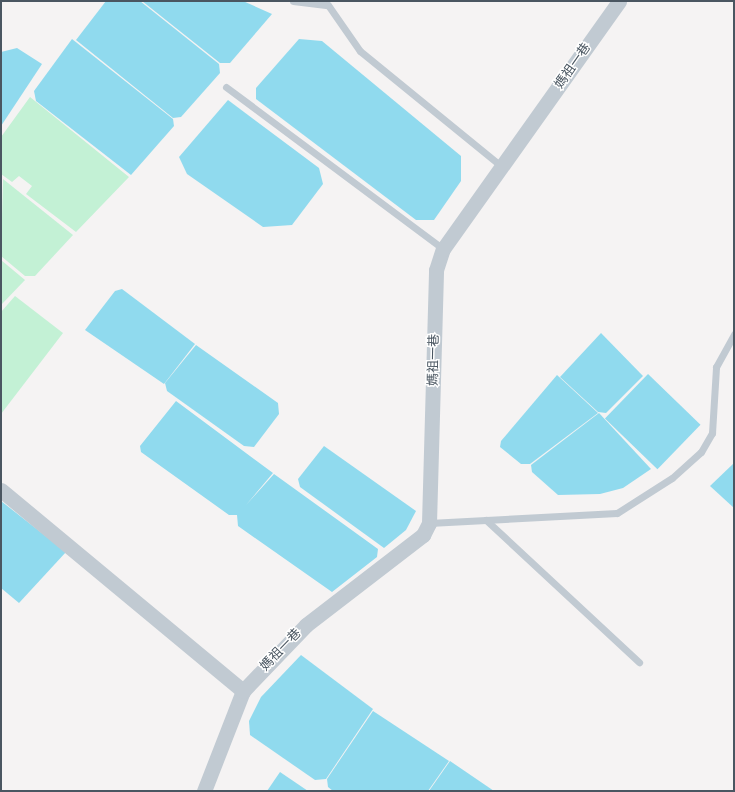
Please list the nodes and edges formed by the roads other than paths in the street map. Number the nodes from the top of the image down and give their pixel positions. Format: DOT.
graph roads {
  1 [pos="293,1"];
  2 [pos="619,1"];
  3 [pos="226,87"];
  4 [pos="502,167"];
  5 [pos="443,249"];
  6 [pos="734,334"];
  7 [pos="1,490"];
  8 [pos="486,520"];
  9 [pos="429,523"];
  10 [pos="639,662"];
  11 [pos="243,691"];
  12 [pos="204,791"];
  1 -- 4 [label="lane"];
  2 -- 4 [label="street, 媽祖一巷"];
  3 -- 5 [label="lane"];
  4 -- 5 [label="street, 媽祖一巷"];
  5 -- 9 [label="street, 媽祖一巷"];
  6 -- 8 [label="lane"];
  7 -- 11 [label="street"];
  8 -- 9 [label="lane"];
  8 -- 10 [label="lane"];
  9 -- 11 [label="street, 媽祖一巷"];
  11 -- 12 [label="street, 媽祖一巷"];
}
